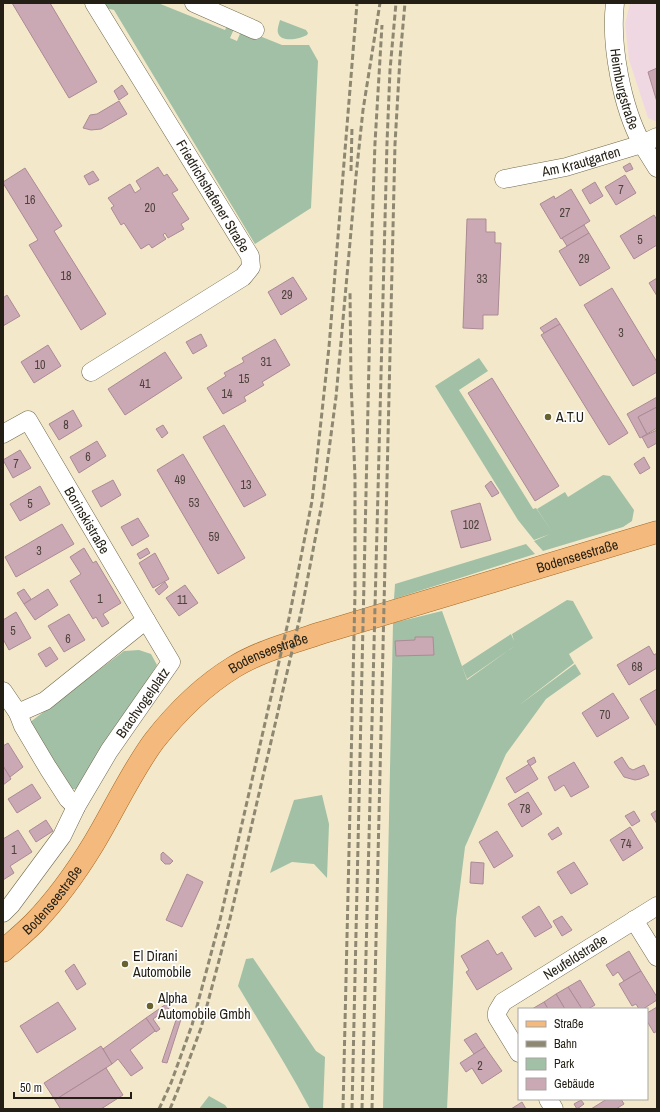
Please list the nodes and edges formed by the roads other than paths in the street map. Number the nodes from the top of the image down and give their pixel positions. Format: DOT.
graph roads {
  1 [pos="94,3"];
  2 [pos="194,3"];
  3 [pos="615,3"];
  4 [pos="255,30"];
  5 [pos="650,140"];
  6 [pos="657,168"];
  7 [pos="504,179"];
  8 [pos="91,372"];
  9 [pos="3,434"];
  10 [pos="657,532"];
  11 [pos="146,620"];
  12 [pos="3,691"];
  13 [pos="18,713"];
  14 [pos="76,807"];
  15 [pos="657,906"];
  16 [pos="3,913"];
  17 [pos="634,920"];
  18 [pos="3,952"];
  19 [pos="657,957"];
  20 [pos="518,1051"];
  21 [pos="549,1100"];
  22 [pos="554,1109"];
  1 -- 8 [label="street, Friedrichshafener Straße"];
  2 -- 4 [label="street"];
  3 -- 5 [label="street, Heimburgstraße"];
  5 -- 6 [label="street, Heimburgstraße"];
  5 -- 7 [label="street, Am Krautgarten"];
  9 -- 11 [label="street, Borinskistraße"];
  10 -- 18 [label="main road, Bodenseestraße"];
  11 -- 13 [label="street"];
  11 -- 14 [label="street, Brachvogelplatz"];
  12 -- 13 [label="street"];
  13 -- 14 [label="street"];
  14 -- 16 [label="street, Bodenseestraße"];
  15 -- 17 [label="street, Neufeldstraße"];
  17 -- 19 [label="street"];
  17 -- 20 [label="street, Neufeldstraße"];
  21 -- 22 [label="street"];
}
